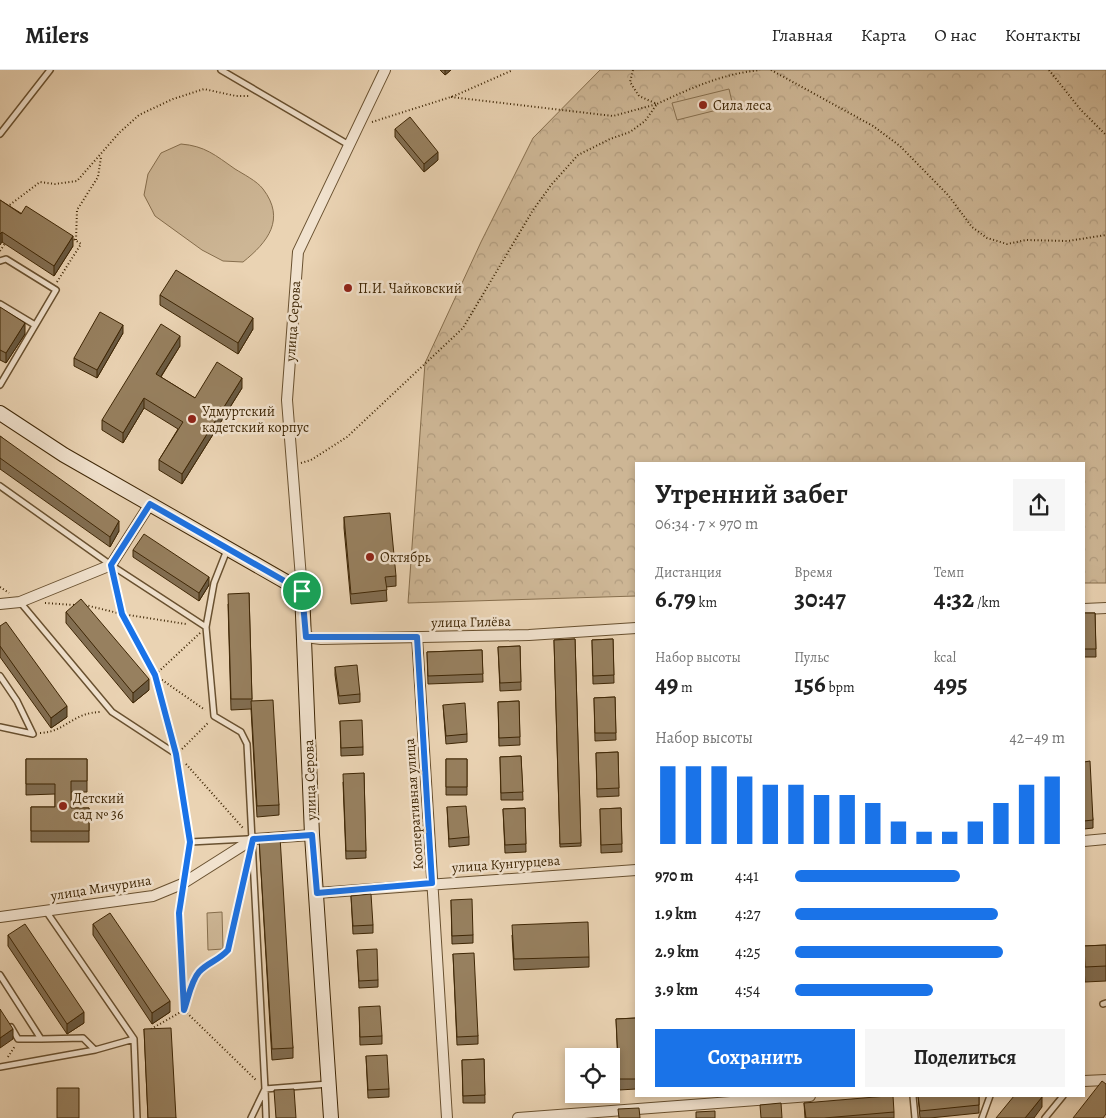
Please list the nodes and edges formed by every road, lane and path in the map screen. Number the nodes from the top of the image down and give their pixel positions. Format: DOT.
graph roads {
  1 [pos="50,70"];
  2 [pos="221,70"];
  3 [pos="385,70"];
  4 [pos="513,70"];
  5 [pos="633,70"];
  6 [pos="760,70"];
  7 [pos="771,70"];
  8 [pos="1049,70"];
  9 [pos="264,95"];
  10 [pos="451,97"];
  11 [pos="657,104"];
  12 [pos="358,127"];
  13 [pos="0,134"];
  14 [pos="1106,135"];
  15 [pos="349,146"];
  16 [pos="102,154"];
  17 [pos="4,210"];
  18 [pos="1106,235"];
  19 [pos="10,236"];
  20 [pos="68,236"];
  21 [pos="76,241"];
  22 [pos="0,251"];
  23 [pos="2,261"];
  24 [pos="0,266"];
  25 [pos="53,288"];
  26 [pos="0,304"];
  27 [pos="36,326"];
  28 [pos="0,385"];
  29 [pos="0,413"];
  30 [pos="292,463"];
  31 [pos="0,486"];
  32 [pos="150,504"];
  33 [pos="228,548"];
  34 [pos="111,565"];
  35 [pos="302,591"];
  36 [pos="20,602"];
  37 [pos="0,604"];
  38 [pos="1106,608"];
  39 [pos="1085,609"];
  40 [pos="122,614"];
  41 [pos="188,624"];
  42 [pos="206,627"];
  43 [pos="635,628"];
  44 [pos="306,637"];
  45 [pos="417,637"];
  46 [pos="155,675"];
  47 [pos="0,676"];
  48 [pos="112,712"];
  49 [pos="214,716"];
  50 [pos="0,727"];
  51 [pos="33,734"];
  52 [pos="176,754"];
  53 [pos="312,835"];
  54 [pos="253,839"];
  55 [pos="1106,839"];
  56 [pos="1085,841"];
  57 [pos="190,842"];
  58 [pos="247,867"];
  59 [pos="635,870"];
  60 [pos="432,883"];
  61 [pos="182,884"];
  62 [pos="317,893"];
  63 [pos="45,911"];
  64 [pos="0,917"];
  65 [pos="0,975"];
  66 [pos="184,1010"];
  67 [pos="5,1018"];
  68 [pos="150,1030"];
  69 [pos="41,1039"];
  70 [pos="18,1040"];
  71 [pos="134,1040"];
  72 [pos="95,1050"];
  73 [pos="1,1067"];
  74 [pos="1106,1080"];
  75 [pos="1085,1082"];
  76 [pos="329,1084"];
  77 [pos="265,1089"];
  78 [pos="797,1097"];
  79 [pos="913,1097"];
  80 [pos="990,1097"];
  81 [pos="1062,1097"];
  82 [pos="137,1118"];
  83 [pos="251,1118"];
  84 [pos="266,1118"];
  85 [pos="331,1118"];
  86 [pos="447,1118"];
  87 [pos="518,1118"];
  88 [pos="915,1118"];
  89 [pos="982,1118"];
  90 [pos="1046,1118"];
  1 -- 13 [label="lane"];
  2 -- 9 [label="lane"];
  3 -- 12 [label="street, улица Серова"];
  4 -- 10 [label="path"];
  5 -- 11 [label="path"];
  6 -- 11 [label="path"];
  7 -- 18 [label="path"];
  8 -- 14 [label="path"];
  9 -- 15 [label="lane"];
  9 -- 16 [label="path"];
  10 -- 11 [label="path"];
  10 -- 12 [label="path"];
  11 -- 30 [label="path"];
  12 -- 15 [label="street, улица Серова"];
  15 -- 30 [label="street, улица Серова"];
  16 -- 17 [label="path"];
  16 -- 21 [label="path"];
  19 -- 22 [label="path"];
  20 -- 21 [label="path"];
  21 -- 25 [label="path"];
  23 -- 24 [label="lane"];
  23 -- 25 [label="lane"];
  25 -- 27 [label="lane"];
  26 -- 27 [label="lane"];
  27 -- 28 [label="lane"];
  29 -- 32 [label="main road"];
  30 -- 35 [label="street, улица Серова"];
  31 -- 34 [label="lane"];
  32 -- 33 [label="main road"];
  32 -- 34 [label="street"];
  33 -- 35 [label="main road"];
  33 -- 42 [label="lane"];
  34 -- 36 [label="street"];
  34 -- 40 [label="path"];
  34 -- 42 [label="lane"];
  35 -- 44 [label="main road, улица Серова"];
  36 -- 37 [label="street"];
  36 -- 40 [label="path"];
  36 -- 48 [label="lane"];
  38 -- 39 [label="street"];
  40 -- 41 [label="path"];
  40 -- 46 [label="path"];
  42 -- 46 [label="path"];
  42 -- 49 [label="lane"];
  43 -- 45 [label="street, улица Гилёва"];
  44 -- 45 [label="street, улица Гилёва"];
  44 -- 53 [label="main road, улица Серова"];
  45 -- 60 [label="street, Кооперативная улица"];
  46 -- 49 [label="path"];
  46 -- 52 [label="path"];
  47 -- 51 [label="lane"];
  48 -- 51 [label="path"];
  48 -- 52 [label="lane"];
  49 -- 52 [label="path"];
  49 -- 54 [label="lane"];
  50 -- 51 [label="lane"];
  52 -- 54 [label="path"];
  52 -- 57 [label="lane"];
  53 -- 54 [label="street, улица Мичурина"];
  53 -- 62 [label="main road, улица Серова"];
  54 -- 57 [label="lane"];
  54 -- 61 [label="street, улица Мичурина"];
  54 -- 77 [label="lane"];
  55 -- 56 [label="street"];
  57 -- 61 [label="path"];
  58 -- 66 [label="path"];
  59 -- 60 [label="street, улица Кунгурцева"];
  60 -- 62 [label="street, улица Кунгурцева"];
  60 -- 86 [label="street, Кооперативная улица"];
  61 -- 63 [label="street, улица Мичурина"];
  61 -- 66 [label="path"];
  62 -- 76 [label="main road, улица Серова"];
  63 -- 64 [label="street, улица Мичурина"];
  63 -- 71 [label="lane"];
  65 -- 69 [label="lane"];
  66 -- 68 [label="path"];
  66 -- 77 [label="path"];
  67 -- 70 [label="lane"];
  69 -- 70 [label="lane"];
  69 -- 72 [label="lane"];
  70 -- 73 [label="path"];
  71 -- 72 [label="lane"];
  71 -- 82 [label="lane"];
  72 -- 73 [label="lane"];
  74 -- 75 [label="street"];
  76 -- 77 [label="lane"];
  76 -- 85 [label="main road, улица Серова"];
  77 -- 83 [label="lane"];
  77 -- 84 [label="lane"];
  78 -- 87 [label="street"];
  79 -- 88 [label="lane"];
  80 -- 89 [label="lane"];
  81 -- 90 [label="lane"];
}
